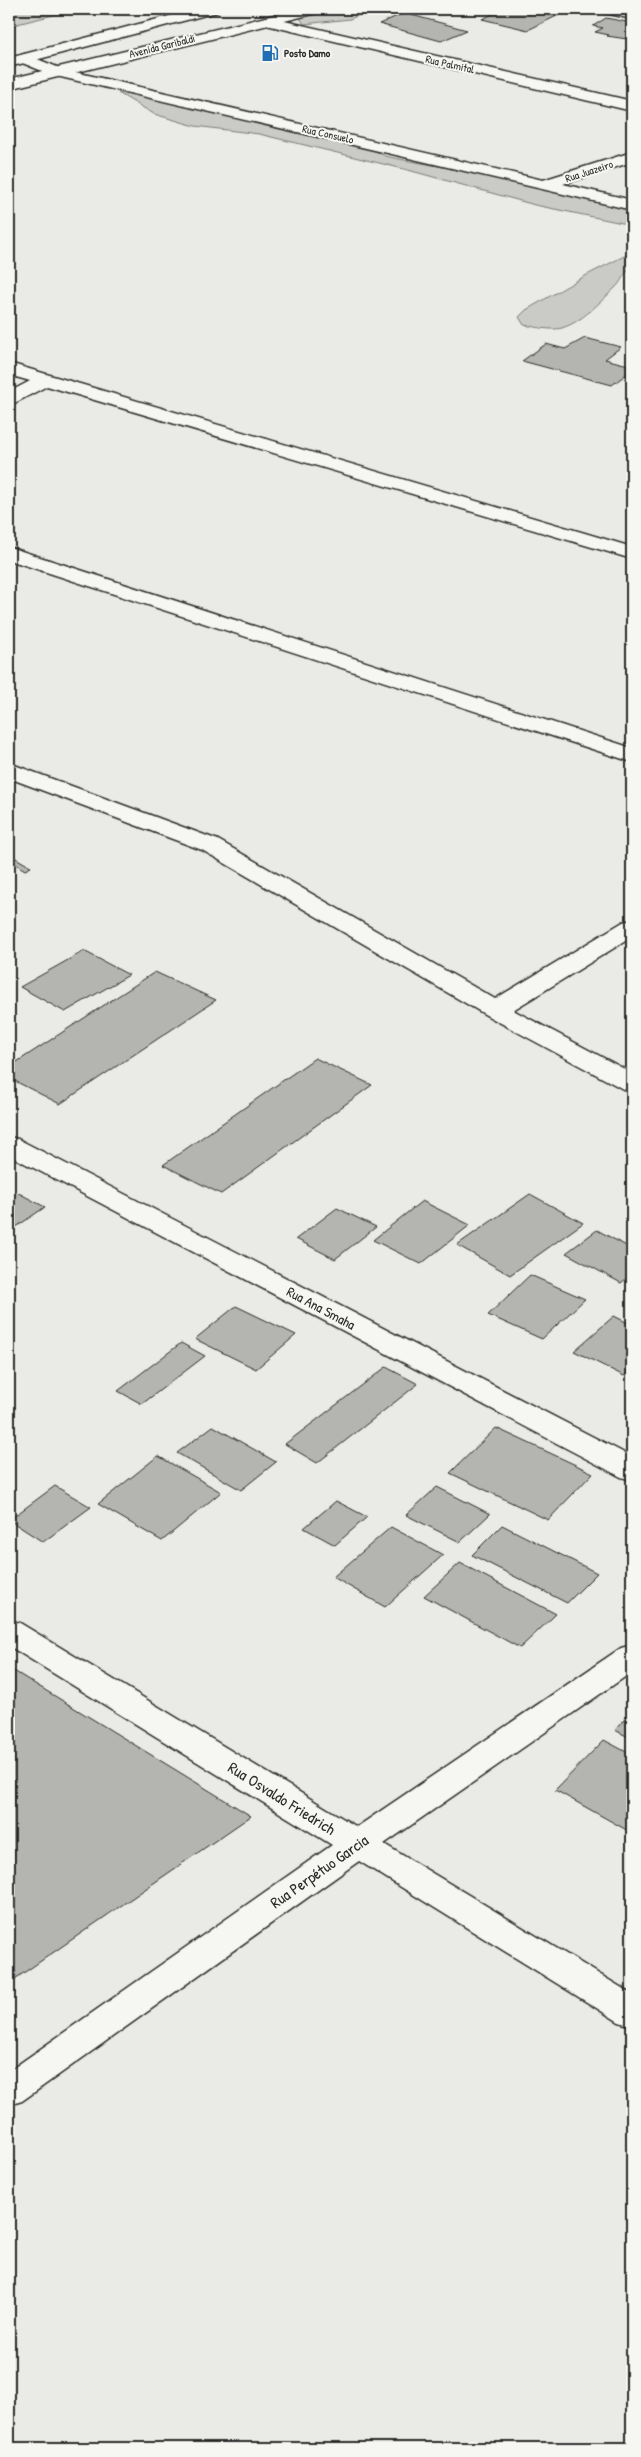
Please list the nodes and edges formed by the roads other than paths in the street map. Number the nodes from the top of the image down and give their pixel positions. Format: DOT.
graph roads {
  1 [pos="212,9"];
  2 [pos="316,9"];
  3 [pos="606,9"];
  4 [pos="632,14"];
  5 [pos="268,21"];
  6 [pos="25,59"];
  7 [pos="9,63"];
  8 [pos="57,72"];
  9 [pos="9,84"];
  10 [pos="632,106"];
  11 [pos="632,157"];
  12 [pos="546,184"];
  13 [pos="632,205"];
  14 [pos="9,369"];
  15 [pos="45,380"];
  16 [pos="9,400"];
  17 [pos="9,553"];
  18 [pos="632,553"];
  19 [pos="632,755"];
  20 [pos="9,770"];
  21 [pos="632,928"];
  22 [pos="495,1010"];
  23 [pos="632,1083"];
  24 [pos="9,1145"];
  25 [pos="632,1470"];
  26 [pos="9,1631"];
  27 [pos="632,1656"];
  28 [pos="357,1845"];
  29 [pos="632,2012"];
  30 [pos="9,2090"];
  1 -- 6 [label="street, Avenida Garibaldi"];
  2 -- 5 [label="street, Avenida Garibaldi"];
  3 -- 4 [label="street"];
  5 -- 8 [label="street, Avenida Garibaldi"];
  5 -- 10 [label="street, Rua Palmital"];
  6 -- 7 [label="street, Avenida Garibaldi"];
  6 -- 8 [label="street, Rua Consuelo"];
  8 -- 9 [label="street, Avenida Garibaldi"];
  8 -- 12 [label="street, Rua Consuelo"];
  11 -- 12 [label="street, Rua Juazeiro"];
  12 -- 13 [label="street, Rua Consuelo"];
  14 -- 15 [label="street"];
  15 -- 16 [label="street"];
  15 -- 18 [label="street"];
  17 -- 19 [label="street"];
  20 -- 22 [label="street"];
  21 -- 22 [label="street"];
  22 -- 23 [label="street"];
  24 -- 25 [label="street, Rua Ana Smaha"];
  26 -- 28 [label="street, Rua Osvaldo Friedrich"];
  27 -- 28 [label="street, Rua Perpétuo Garcia"];
  28 -- 29 [label="street, Rua Osvaldo Friedrich"];
  28 -- 30 [label="street, Rua Perpétuo Garcia"];
}
